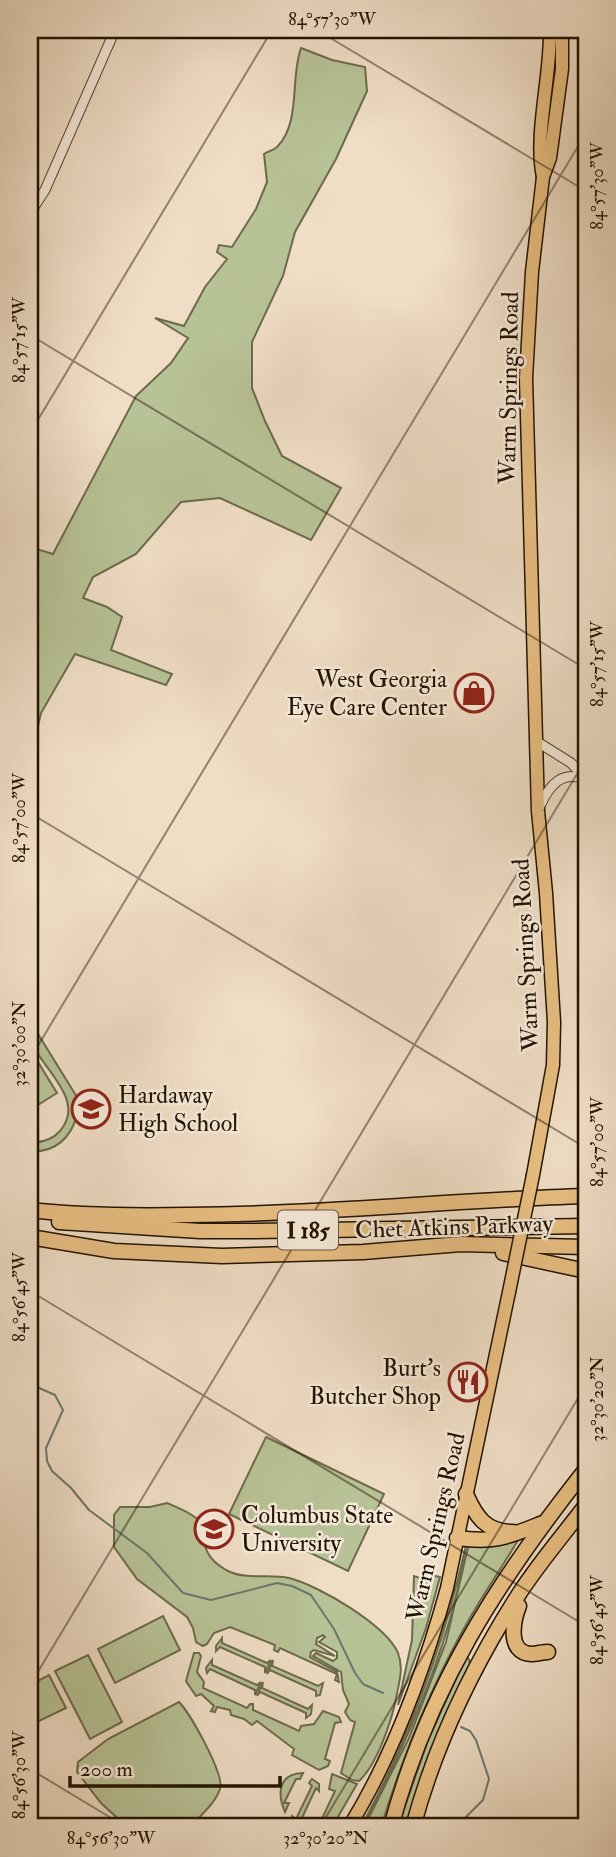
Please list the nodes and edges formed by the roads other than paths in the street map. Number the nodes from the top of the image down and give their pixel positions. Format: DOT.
graph roads {
  1 [pos="115,30"];
  2 [pos="550,30"];
  3 [pos="562,30"];
  4 [pos="543,177"];
  5 [pos="30,213"];
  6 [pos="536,741"];
  7 [pos="586,779"];
  8 [pos="538,811"];
  9 [pos="586,1196"];
  10 [pos="30,1210"];
  11 [pos="30,1218"];
  12 [pos="586,1226"];
  13 [pos="30,1237"];
  14 [pos="461,1244"];
  15 [pos="586,1247"];
  16 [pos="586,1271"];
  17 [pos="586,1469"];
  18 [pos="466,1494"];
  19 [pos="586,1505"];
  20 [pos="544,1522"];
  21 [pos="518,1532"];
  22 [pos="457,1538"];
  23 [pos="531,1578"];
  24 [pos="548,1652"];
  25 [pos="349,1827"];
  26 [pos="391,1827"];
  27 [pos="413,1827"];
  1 -- 5 [label="street"];
  2 -- 4 [label="main road, Warm Springs Road"];
  3 -- 4 [label="main road, Warm Springs Road"];
  4 -- 6 [label="main road, Warm Springs Road"];
  6 -- 7 [label="street"];
  6 -- 8 [label="main road, Warm Springs Road"];
  7 -- 8 [label="street"];
  8 -- 18 [label="main road, Warm Springs Road, bridge"];
  9 -- 10 [label="highway"];
  11 -- 12 [label="highway, Chet Atkins Parkway / I 185"];
  13 -- 14 [label="highway, Chet Atkins Parkway / I 185"];
  14 -- 15 [label="highway, Chet Atkins Parkway / I 185"];
  14 -- 16 [label="highway"];
  17 -- 20 [label="highway"];
  18 -- 21 [label="highway"];
  18 -- 22 [label="main road, Warm Springs Road"];
  19 -- 23 [label="highway"];
  20 -- 21 [label="highway"];
  20 -- 26 [label="highway"];
  21 -- 22 [label="highway"];
  22 -- 25 [label="main road, Warm Springs Road"];
  23 -- 24 [label="highway"];
  23 -- 27 [label="highway"];
}
